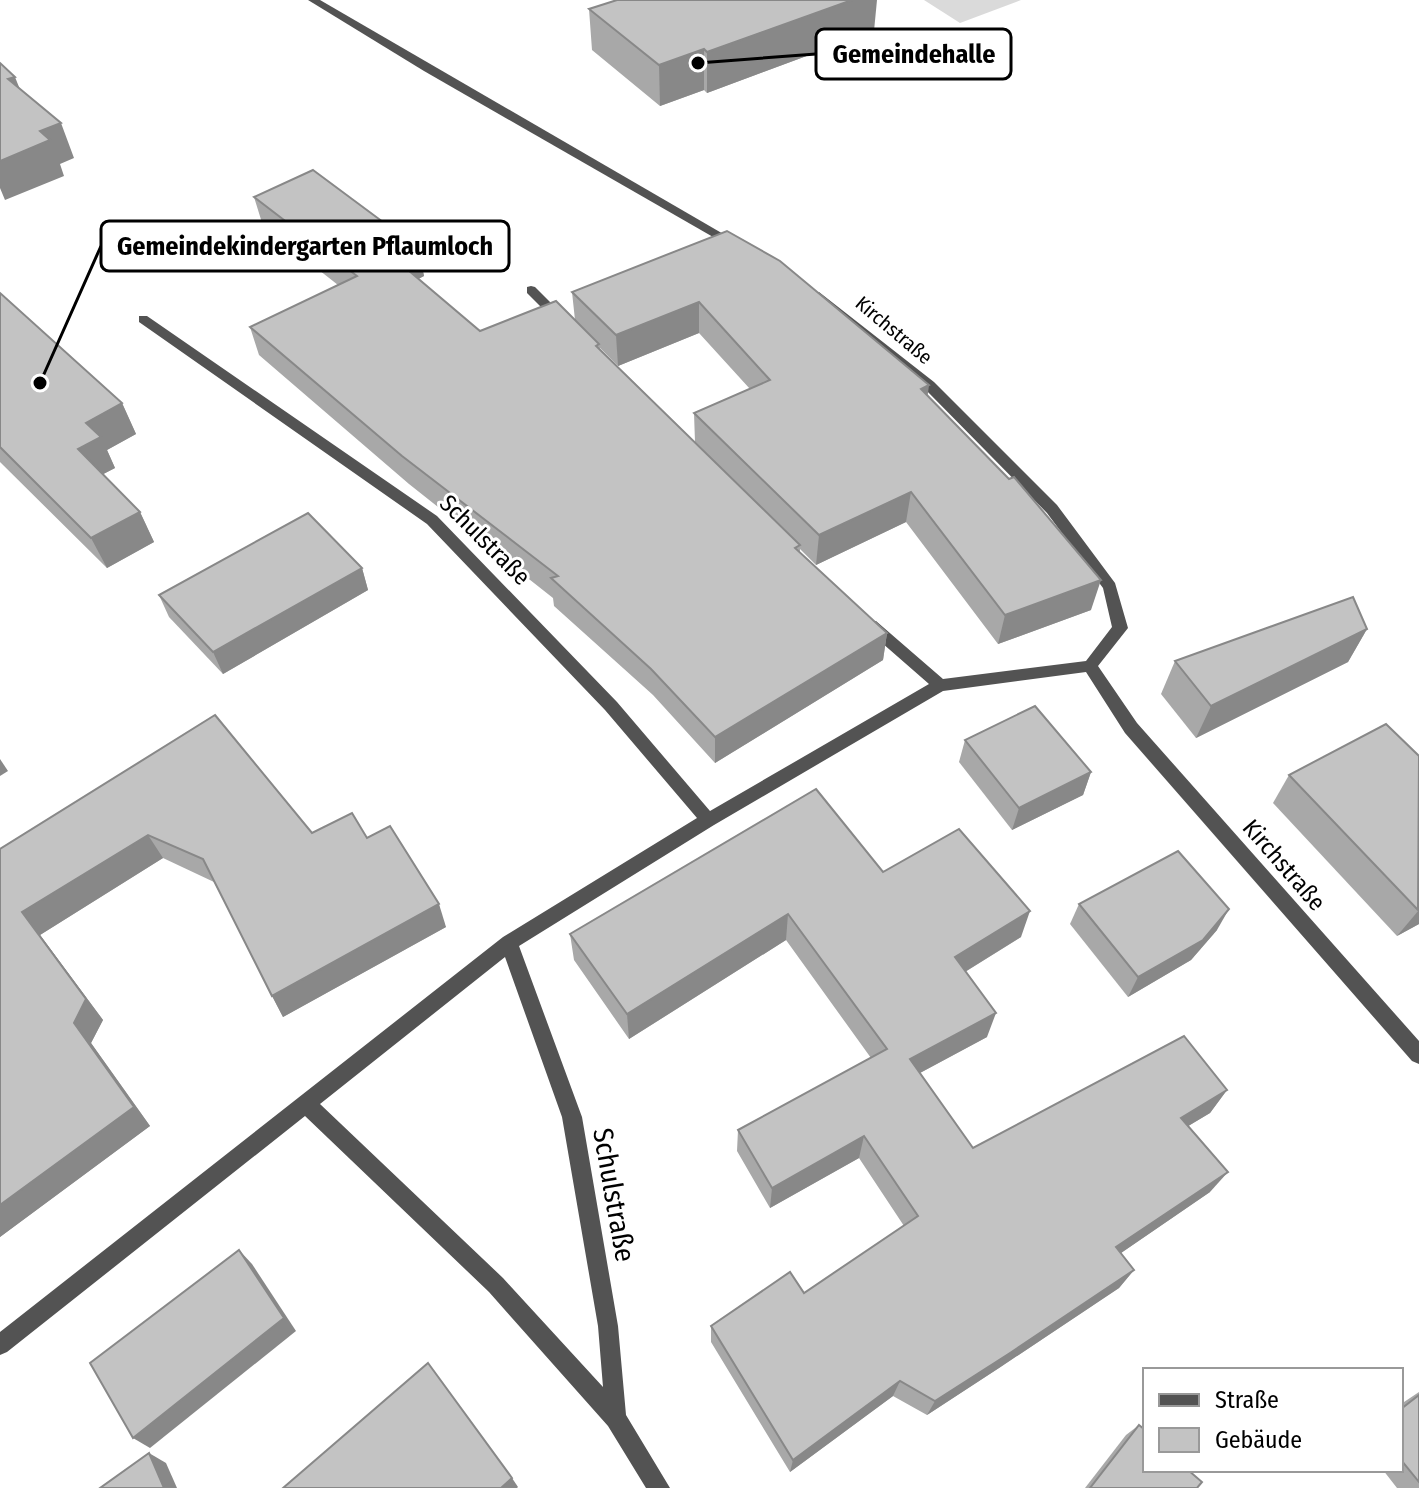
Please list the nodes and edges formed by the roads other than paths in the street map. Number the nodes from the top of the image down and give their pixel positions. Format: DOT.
graph roads {
  1 [pos="313,0"];
  2 [pos="752,254"];
  3 [pos="531,290"];
  4 [pos="811,291"];
  5 [pos="143,319"];
  6 [pos="572,330"];
  7 [pos="861,617"];
  8 [pos="1090,666"];
  9 [pos="940,685"];
  10 [pos="708,820"];
  11 [pos="509,943"];
  12 [pos="1419,1055"];
  13 [pos="305,1103"];
  14 [pos="0,1345"];
  15 [pos="616,1418"];
  16 [pos="659,1488"];
  1 -- 2 [label="street"];
  3 -- 6 [label="street"];
  4 -- 8 [label="street, Kirchstraße"];
  5 -- 10 [label="street, Schulstraße"];
  7 -- 9 [label="street"];
  8 -- 9 [label="street"];
  8 -- 12 [label="street, Kirchstraße"];
  9 -- 10 [label="street"];
  10 -- 11 [label="street"];
  11 -- 13 [label="street"];
  11 -- 15 [label="street, Schulstraße"];
  13 -- 14 [label="street"];
  13 -- 15 [label="street, Schulstraße"];
  15 -- 16 [label="street, Schulstraße"];
}
